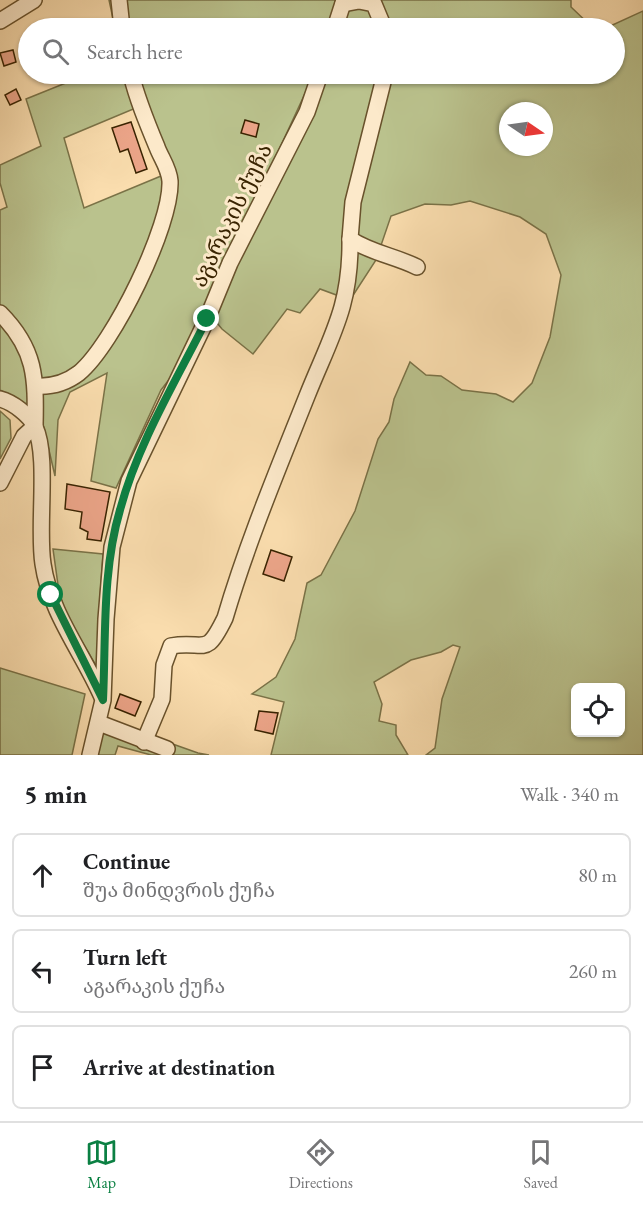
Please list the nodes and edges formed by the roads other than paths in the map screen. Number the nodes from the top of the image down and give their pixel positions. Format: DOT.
graph roads {
  1 [pos="34,0"];
  2 [pos="118,0"];
  3 [pos="344,2"];
  4 [pos="121,18"];
  5 [pos="338,18"];
  6 [pos="380,18"];
  7 [pos="0,21"];
  8 [pos="133,84"];
  9 [pos="317,84"];
  10 [pos="382,84"];
  11 [pos="350,239"];
  12 [pos="417,267"];
  13 [pos="0,313"];
  14 [pos="36,386"];
  15 [pos="0,399"];
  16 [pos="35,426"];
  17 [pos="0,483"];
  18 [pos="103,700"];
  19 [pos="99,723"];
  20 [pos="144,742"];
  21 [pos="167,749"];
  22 [pos="90,755"];
  1 -- 7 [label="street"];
  2 -- 4 [label="street"];
  3 -- 5 [label="street"];
  3 -- 6 [label="street"];
  8 -- 14 [label="street"];
  9 -- 18 [label="street, აგარაკის ქუჩა"];
  10 -- 11 [label="street"];
  11 -- 12 [label="street"];
  11 -- 20 [label="street"];
  13 -- 14 [label="street"];
  14 -- 16 [label="street"];
  15 -- 16 [label="street"];
  16 -- 17 [label="street"];
  16 -- 18 [label="street"];
  18 -- 19 [label="street, აგარაკის ქუჩა"];
  19 -- 20 [label="street"];
  19 -- 22 [label="street, აგარაკის ქუჩა"];
  20 -- 21 [label="street"];
}
